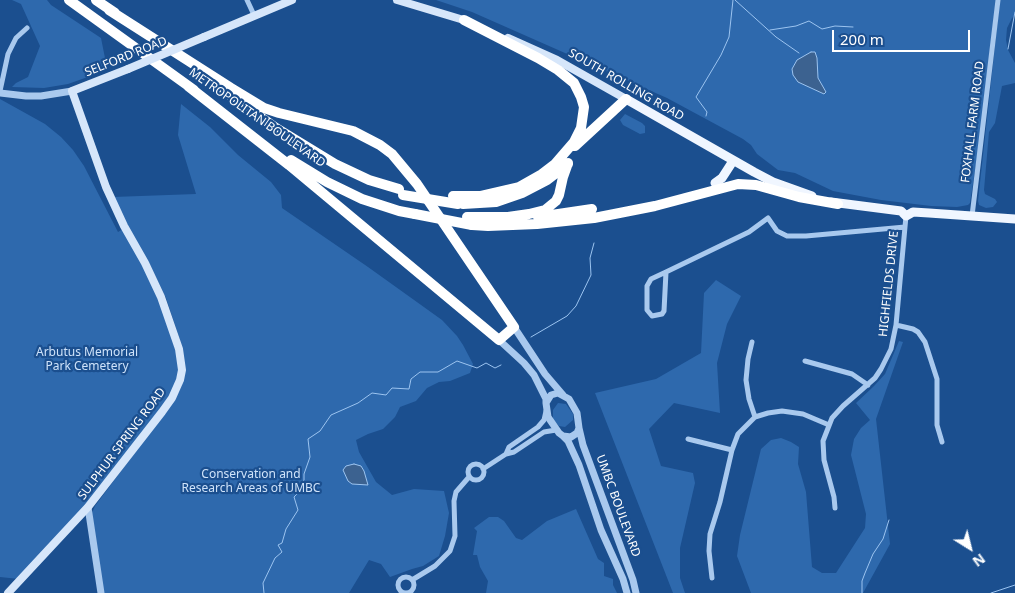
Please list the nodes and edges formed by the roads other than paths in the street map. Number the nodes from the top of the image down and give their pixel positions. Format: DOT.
graph roads {
  1 [pos="68,0"];
  2 [pos="96,0"];
  3 [pos="247,0"];
  4 [pos="292,0"];
  5 [pos="397,0"];
  6 [pos="998,0"];
  7 [pos="110,10"];
  8 [pos="254,15"];
  9 [pos="464,20"];
  10 [pos="27,28"];
  11 [pos="188,86"];
  12 [pos="72,91"];
  13 [pos="0,92"];
  14 [pos="626,99"];
  15 [pos="733,161"];
  16 [pos="555,164"];
  17 [pos="715,183"];
  18 [pos="685,198"];
  19 [pos="456,200"];
  20 [pos="838,204"];
  21 [pos="592,209"];
  22 [pos="946,214"];
  23 [pos="906,216"];
  24 [pos="972,216"];
  25 [pos="1015,219"];
  26 [pos="469,221"];
  27 [pos="905,227"];
  28 [pos="666,272"];
  29 [pos="896,325"];
  30 [pos="514,327"];
  31 [pos="500,340"];
  32 [pos="752,342"];
  33 [pos="805,361"];
  34 [pos="868,384"];
  35 [pos="563,395"];
  36 [pos="546,403"];
  37 [pos="546,411"];
  38 [pos="755,417"];
  39 [pos="829,425"];
  40 [pos="579,428"];
  41 [pos="556,430"];
  42 [pos="563,436"];
  43 [pos="688,439"];
  44 [pos="942,442"];
  45 [pos="732,450"];
  46 [pos="506,454"];
  47 [pos="483,469"];
  48 [pos="469,477"];
  49 [pos="88,507"];
  50 [pos="835,508"];
  51 [pos="712,578"];
  52 [pos="412,580"];
  53 [pos="8,593"];
  54 [pos="101,593"];
  55 [pos="628,593"];
  56 [pos="636,593"];
  1 -- 11 [label="highway, METROPOLITAN BOULEVARD"];
  2 -- 7 [label="highway, METROPOLITAN BOULEVARD"];
  3 -- 8 [label="street"];
  4 -- 8 [label="main road"];
  5 -- 9 [label="main road, SOUTH ROLLING ROAD"];
  6 -- 24 [label="street, FOXHALL FARM ROAD"];
  7 -- 19 [label="highway, METROPOLITAN BOULEVARD"];
  7 -- 30 [label="highway"];
  8 -- 12 [label="main road, SELFORD ROAD, bridge"];
  9 -- 14 [label="main road, SOUTH ROLLING ROAD"];
  9 -- 16 [label="highway"];
  10 -- 13 [label="street"];
  11 -- 26 [label="highway, METROPOLITAN BOULEVARD, bridge"];
  11 -- 31 [label="highway"];
  12 -- 13 [label="street, SELFORD ROAD"];
  12 -- 49 [label="main road, SULPHUR SPRING ROAD"];
  14 -- 15 [label="main road, SOUTH ROLLING ROAD"];
  14 -- 16 [label="highway"];
  15 -- 17 [label="main road"];
  15 -- 20 [label="main road, SOUTH ROLLING ROAD"];
  16 -- 19 [label="highway, METROPOLITAN BOULEVARD"];
  17 -- 18 [label="highway"];
  18 -- 20 [label="highway"];
  18 -- 26 [label="highway, METROPOLITAN BOULEVARD"];
  19 -- 26 [label="highway"];
  20 -- 22 [label="main road, SOUTH ROLLING ROAD"];
  20 -- 23 [label="main road, SOUTH ROLLING ROAD"];
  21 -- 26 [label="highway"];
  22 -- 23 [label="main road, SOUTH ROLLING ROAD"];
  22 -- 24 [label="main road, SOUTH ROLLING ROAD"];
  23 -- 27 [label="street, HIGHFIELDS DRIVE"];
  24 -- 25 [label="main road, SOUTH ROLLING ROAD"];
  27 -- 28 [label="street"];
  27 -- 29 [label="street, HIGHFIELDS DRIVE"];
  28 -- 28 [label="street"];
  29 -- 34 [label="street, HIGHFIELDS DRIVE"];
  29 -- 44 [label="street"];
  30 -- 31 [label="highway"];
  30 -- 35 [label="street"];
  31 -- 36 [label="street"];
  32 -- 38 [label="street"];
  33 -- 34 [label="street"];
  34 -- 39 [label="street, HIGHFIELDS DRIVE"];
  35 -- 36 [label="street"];
  35 -- 40 [label="street"];
  36 -- 37 [label="street"];
  37 -- 41 [label="street"];
  37 -- 46 [label="street"];
  38 -- 39 [label="street"];
  38 -- 45 [label="street"];
  39 -- 50 [label="street, HIGHFIELDS DRIVE"];
  40 -- 42 [label="street"];
  40 -- 56 [label="street, UMBC BOULEVARD"];
  41 -- 42 [label="street"];
  41 -- 46 [label="street"];
  42 -- 55 [label="street, UMBC BOULEVARD"];
  43 -- 45 [label="street"];
  45 -- 51 [label="street"];
  46 -- 47 [label="street"];
  47 -- 48 [label="street"];
  47 -- 48 [label="street"];
  48 -- 52 [label="street"];
  49 -- 53 [label="main road, SULPHUR SPRING ROAD"];
  49 -- 54 [label="street"];
}
